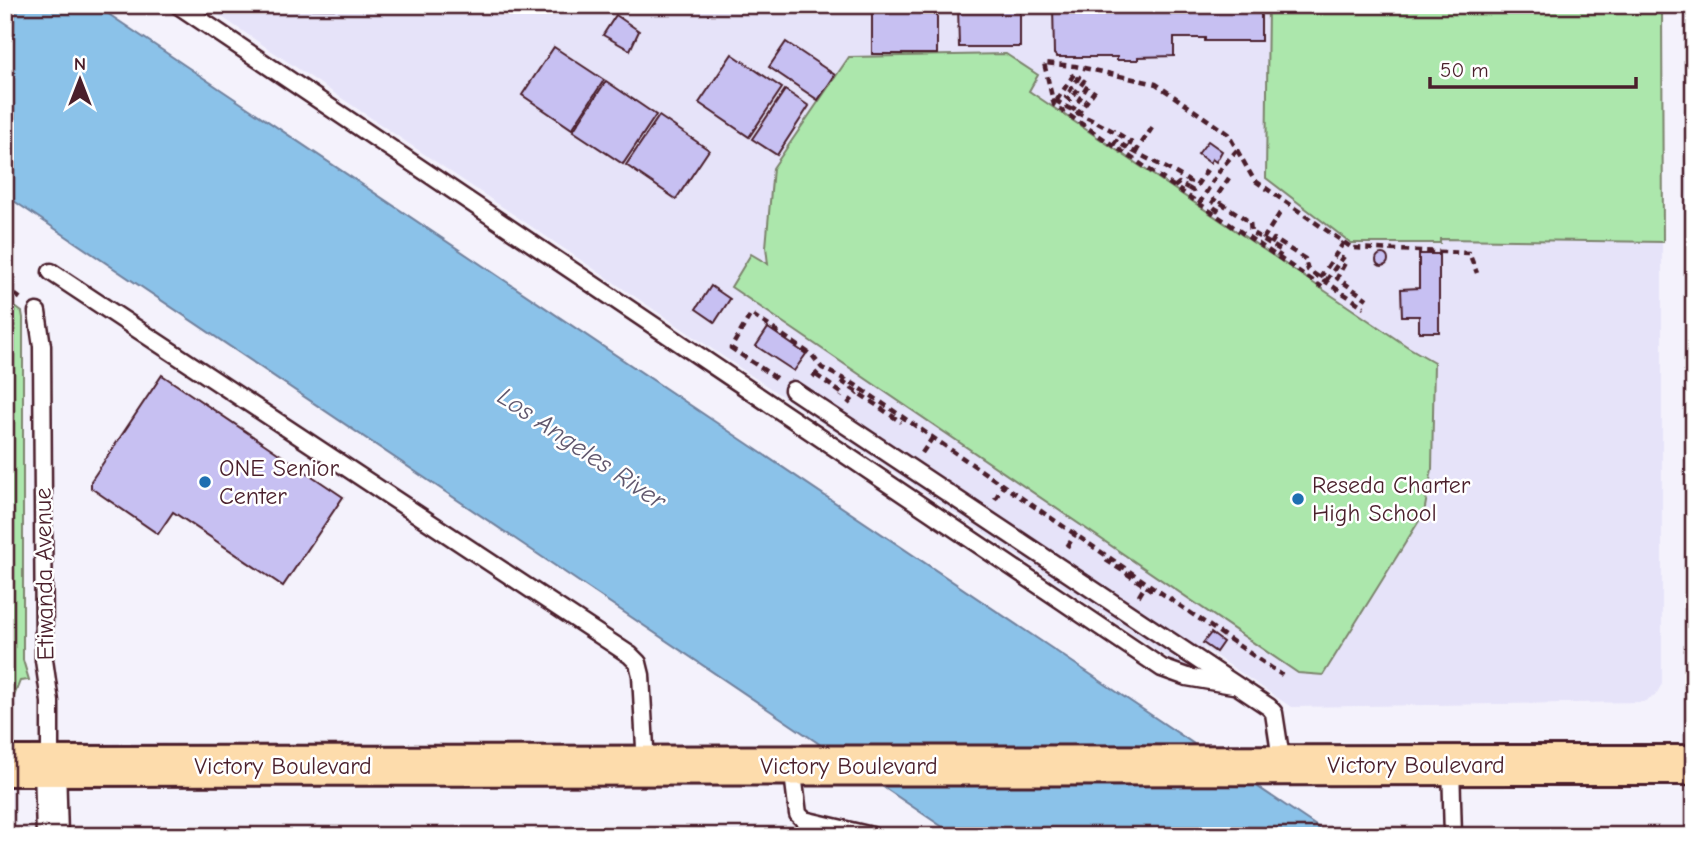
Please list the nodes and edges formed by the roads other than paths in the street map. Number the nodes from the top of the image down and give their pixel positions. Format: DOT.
graph roads {
  1 [pos="178,5"];
  2 [pos="51,272"];
  3 [pos="37,312"];
  4 [pos="793,390"];
  5 [pos="1233,685"];
  6 [pos="1299,765"];
  7 [pos="1451,765"];
  8 [pos="1694,765"];
  9 [pos="5,766"];
  10 [pos="50,766"];
  11 [pos="646,766"];
  12 [pos="777,766"];
  13 [pos="52,836"];
  14 [pos="872,836"];
  15 [pos="1453,836"];
  1 -- 5 [label="lane"];
  2 -- 11 [label="lane"];
  3 -- 10 [label="lane, Etiwanda Avenue"];
  4 -- 5 [label="lane"];
  5 -- 6 [label="lane"];
  6 -- 7 [label="main road, Victory Boulevard"];
  6 -- 12 [label="main road, Victory Boulevard"];
  7 -- 8 [label="main road, Victory Boulevard"];
  7 -- 15 [label="lane"];
  9 -- 10 [label="main road, Victory Boulevard"];
  10 -- 11 [label="main road, Victory Boulevard"];
  10 -- 13 [label="street, Etiwanda Avenue"];
  11 -- 12 [label="main road, Victory Boulevard"];
  12 -- 14 [label="lane"];
}
